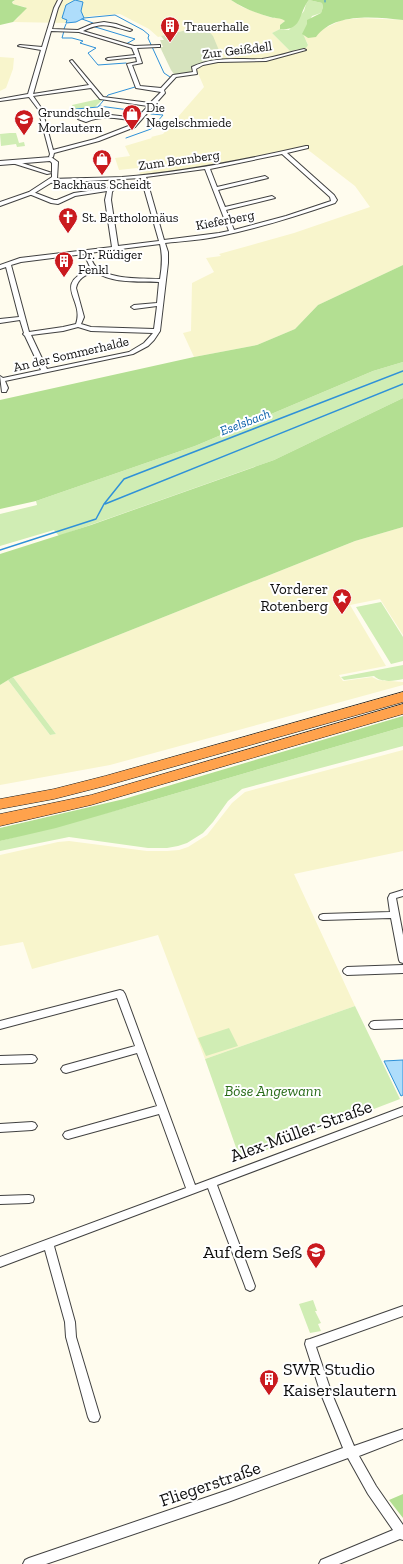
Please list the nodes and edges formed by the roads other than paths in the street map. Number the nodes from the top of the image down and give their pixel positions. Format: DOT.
graph roads {
  1 [pos="60,0"];
  2 [pos="50,30"];
  3 [pos="79,30"];
  4 [pos="130,30"];
  5 [pos="20,46"];
  6 [pos="157,46"];
  7 [pos="134,47"];
  8 [pos="44,49"];
  9 [pos="304,50"];
  10 [pos="137,56"];
  11 [pos="108,59"];
  12 [pos="72,61"];
  13 [pos="92,86"];
  14 [pos="162,90"];
  15 [pos="30,95"];
  16 [pos="0,100"];
  17 [pos="152,105"];
  18 [pos="90,118"];
  19 [pos="138,120"];
  20 [pos="306,147"];
  21 [pos="284,152"];
  22 [pos="50,155"];
  23 [pos="14,162"];
  24 [pos="0,163"];
  25 [pos="207,167"];
  26 [pos="49,173"];
  27 [pos="143,176"];
  28 [pos="265,178"];
  29 [pos="113,179"];
  30 [pos="52,181"];
  31 [pos="110,189"];
  32 [pos="216,189"];
  33 [pos="31,193"];
  34 [pos="272,198"];
  35 [pos="55,202"];
  36 [pos="0,204"];
  37 [pos="56,210"];
  38 [pos="224,210"];
  39 [pos="232,232"];
  40 [pos="162,241"];
  41 [pos="115,247"];
  42 [pos="86,252"];
  43 [pos="8,265"];
  44 [pos="0,267"];
  45 [pos="95,269"];
  46 [pos="162,280"];
  47 [pos="160,304"];
  48 [pos="134,307"];
  49 [pos="21,318"];
  50 [pos="0,321"];
  51 [pos="78,325"];
  52 [pos="157,331"];
  53 [pos="26,334"];
  54 [pos="45,372"];
  55 [pos="1,379"];
  56 [pos="4,391"];
  57 [pos="403,697"];
  58 [pos="403,710"];
  59 [pos="0,804"];
  60 [pos="0,820"];
  61 [pos="403,893"];
  62 [pos="395,915"];
  63 [pos="323,917"];
  64 [pos="403,960"];
  65 [pos="403,969"];
  66 [pos="347,971"];
  67 [pos="403,1024"];
  68 [pos="0,1025"];
  69 [pos="374,1025"];
  70 [pos="139,1049"];
  71 [pos="32,1059"];
  72 [pos="0,1060"];
  73 [pos="66,1069"];
  74 [pos="162,1109"];
  75 [pos="403,1111"];
  76 [pos="32,1126"];
  77 [pos="0,1128"];
  78 [pos="68,1135"];
  79 [pos="211,1183"];
  80 [pos="192,1190"];
  81 [pos="30,1199"];
  82 [pos="0,1200"];
  83 [pos="48,1244"];
  84 [pos="0,1262"];
  85 [pos="250,1286"];
  86 [pos="403,1311"];
  87 [pos="94,1417"];
  88 [pos="403,1434"];
  89 [pos="350,1452"];
  90 [pos="402,1533"];
  91 [pos="28,1564"];
  92 [pos="325,1564"];
  1 -- 2 [label="street"];
  2 -- 3 [label="street"];
  2 -- 8 [label="street"];
  3 -- 4 [label="street"];
  3 -- 7 [label="street"];
  5 -- 8 [label="street"];
  6 -- 7 [label="street"];
  7 -- 10 [label="street"];
  8 -- 15 [label="street"];
  9 -- 14 [label="street, Zur Geißdell"];
  10 -- 11 [label="street"];
  10 -- 14 [label="street"];
  12 -- 13 [label="street"];
  13 -- 15 [label="street"];
  13 -- 17 [label="street"];
  14 -- 17 [label="street"];
  15 -- 16 [label="street"];
  15 -- 22 [label="street"];
  17 -- 19 [label="street"];
  18 -- 19 [label="street"];
  19 -- 22 [label="street"];
  20 -- 21 [label="street, Zum Bornberg"];
  21 -- 25 [label="street, Zum Bornberg"];
  21 -- 39 [label="street, Kieferberg"];
  22 -- 23 [label="street"];
  22 -- 30 [label="street"];
  23 -- 24 [label="street"];
  23 -- 26 [label="street"];
  25 -- 27 [label="street, Zum Bornberg"];
  25 -- 32 [label="street"];
  27 -- 29 [label="street, Zum Bornberg"];
  27 -- 40 [label="street"];
  28 -- 32 [label="street"];
  29 -- 30 [label="street, Zum Bornberg"];
  29 -- 31 [label="street"];
  30 -- 33 [label="street"];
  31 -- 35 [label="street"];
  31 -- 41 [label="street"];
  32 -- 38 [label="street"];
  33 -- 35 [label="street"];
  33 -- 36 [label="street"];
  34 -- 38 [label="street"];
  35 -- 37 [label="street"];
  38 -- 39 [label="street"];
  39 -- 40 [label="street, Kieferberg"];
  40 -- 41 [label="street, Kieferberg"];
  40 -- 46 [label="street"];
  41 -- 42 [label="street, Kieferberg"];
  42 -- 43 [label="street, Kieferberg"];
  42 -- 45 [label="street"];
  43 -- 44 [label="street, Kieferberg"];
  43 -- 49 [label="street"];
  45 -- 46 [label="street"];
  45 -- 51 [label="street"];
  46 -- 47 [label="street"];
  47 -- 48 [label="street"];
  47 -- 52 [label="street"];
  49 -- 50 [label="street"];
  49 -- 53 [label="street"];
  51 -- 52 [label="street"];
  51 -- 53 [label="street"];
  52 -- 54 [label="street, An der Sommerhalde"];
  53 -- 54 [label="street"];
  54 -- 55 [label="street, An der Sommerhalde"];
  55 -- 56 [label="street"];
  57 -- 59 [label="highway"];
  58 -- 60 [label="highway"];
  61 -- 62 [label="street"];
  62 -- 63 [label="street"];
  62 -- 64 [label="street"];
  65 -- 66 [label="street"];
  67 -- 69 [label="street"];
  68 -- 70 [label="street"];
  70 -- 73 [label="street"];
  70 -- 74 [label="street"];
  71 -- 72 [label="street"];
  74 -- 78 [label="street"];
  74 -- 80 [label="street"];
  75 -- 79 [label="street, Alex-Müller-Straße"];
  76 -- 77 [label="street"];
  79 -- 80 [label="street, Alex-Müller-Straße"];
  79 -- 85 [label="street"];
  80 -- 83 [label="street, Alex-Müller-Straße"];
  81 -- 82 [label="street"];
  83 -- 84 [label="street, Alex-Müller-Straße"];
  83 -- 87 [label="street"];
  86 -- 89 [label="street"];
  88 -- 89 [label="street, Fliegerstraße"];
  89 -- 90 [label="street"];
  89 -- 91 [label="street, Fliegerstraße"];
  90 -- 92 [label="street"];
}
